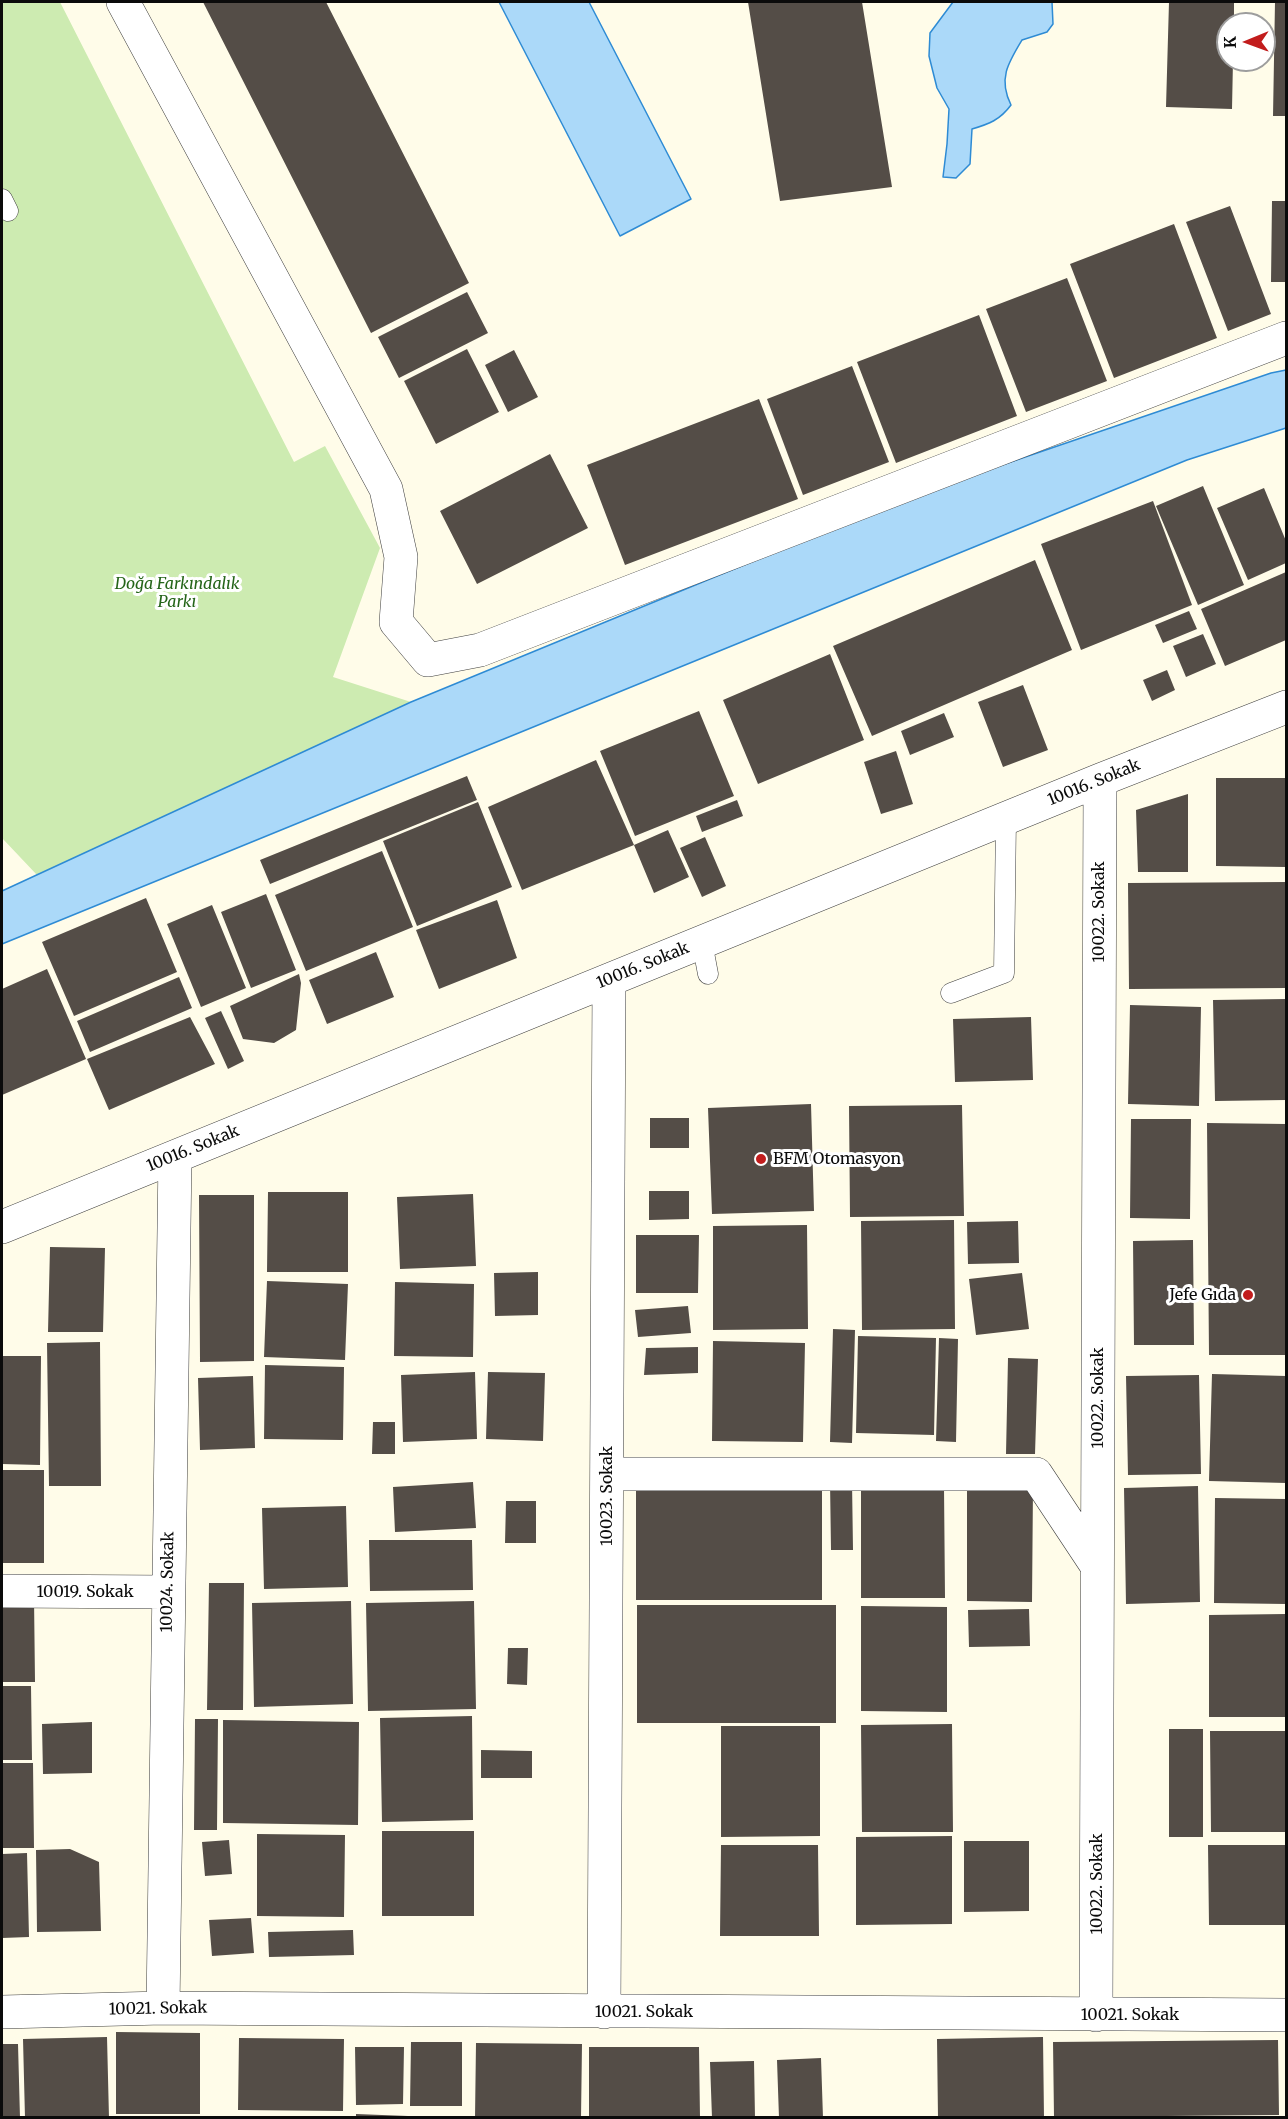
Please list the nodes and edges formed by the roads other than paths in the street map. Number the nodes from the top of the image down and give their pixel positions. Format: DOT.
graph roads {
  1 [pos="123,2"];
  2 [pos="1287,338"];
  3 [pos="1287,707"];
  4 [pos="1100,780"];
  5 [pos="1005,819"];
  6 [pos="702,942"];
  7 [pos="708,974"];
  8 [pos="609,980"];
  9 [pos="951,993"];
  10 [pos="175,1157"];
  11 [pos="2,1227"];
  12 [pos="607,1474"];
  13 [pos="1097,1566"];
  14 [pos="2,1592"];
  15 [pos="168,1592"];
  16 [pos="163,2007"];
  17 [pos="2,2012"];
  18 [pos="604,2012"];
  19 [pos="1096,2015"];
  20 [pos="1287,2015"];
  1 -- 2 [label="street"];
  3 -- 4 [label="street, 10016. Sokak"];
  4 -- 5 [label="street, 10016. Sokak"];
  4 -- 13 [label="street, 10022. Sokak"];
  5 -- 6 [label="street, 10016. Sokak"];
  5 -- 9 [label="lane"];
  6 -- 7 [label="lane"];
  6 -- 8 [label="street, 10016. Sokak"];
  8 -- 10 [label="street, 10016. Sokak"];
  8 -- 12 [label="street, 10023. Sokak"];
  10 -- 11 [label="street, 10016. Sokak"];
  10 -- 15 [label="street, 10024. Sokak"];
  12 -- 13 [label="street"];
  12 -- 18 [label="street, 10023. Sokak"];
  13 -- 19 [label="street, 10022. Sokak"];
  14 -- 15 [label="street, 10019. Sokak"];
  15 -- 16 [label="street, 10024. Sokak"];
  16 -- 17 [label="street, 10021. Sokak"];
  16 -- 18 [label="street, 10021. Sokak"];
  18 -- 19 [label="street, 10021. Sokak"];
  19 -- 20 [label="street, 10021. Sokak"];
}
